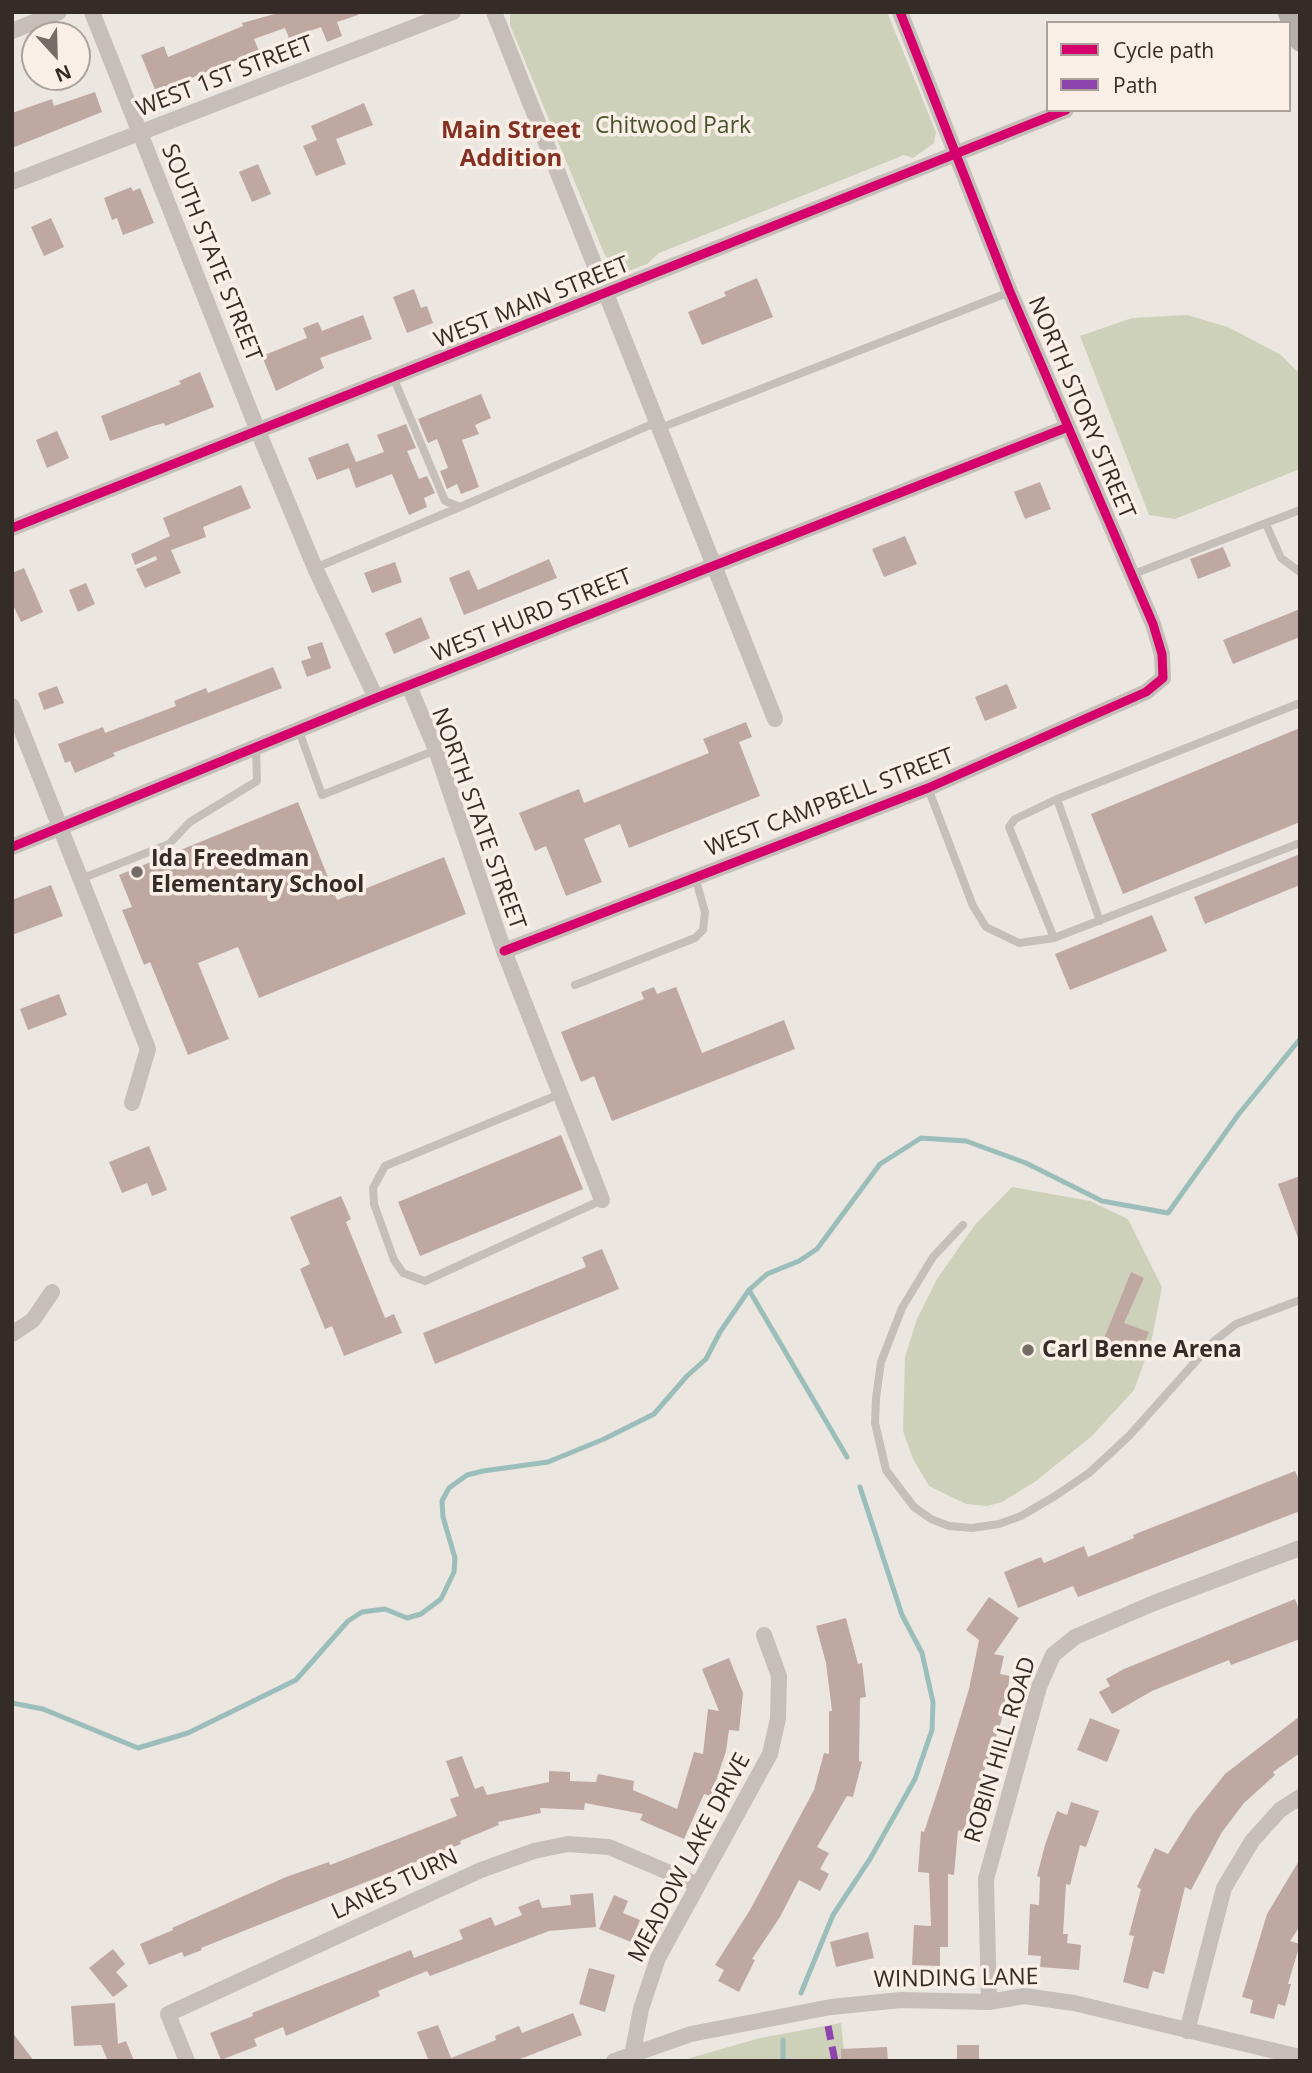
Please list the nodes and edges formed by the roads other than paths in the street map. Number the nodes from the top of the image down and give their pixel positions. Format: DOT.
graph roads {
  1 [pos="59,12"];
  2 [pos="92,12"];
  3 [pos="453,12"];
  4 [pos="494,12"];
  5 [pos="900,12"];
  6 [pos="1291,24"];
  7 [pos="12,31"];
  8 [pos="1300,41"];
  9 [pos="1061,112"];
  10 [pos="139,135"];
  11 [pos="957,154"];
  12 [pos="12,182"];
  13 [pos="1010,292"];
  14 [pos="606,294"];
  15 [pos="394,379"];
  16 [pos="658,425"];
  17 [pos="1068,426"];
  18 [pos="258,431"];
  19 [pos="460,507"];
  20 [pos="1300,510"];
  21 [pos="1266,524"];
  22 [pos="12,528"];
  23 [pos="716,564"];
  24 [pos="315,568"];
  25 [pos="1300,572"];
  26 [pos="1131,575"];
  27 [pos="1163,678"];
  28 [pos="408,686"];
  29 [pos="376,698"];
  30 [pos="1300,703"];
  31 [pos="12,706"];
  32 [pos="775,719"];
  33 [pos="299,731"];
  34 [pos="256,747"];
  35 [pos="436,750"];
  36 [pos="928,788"];
  37 [pos="1056,799"];
  38 [pos="62,827"];
  39 [pos="1300,843"];
  40 [pos="12,847"];
  41 [pos="695,877"];
  42 [pos="83,878"];
  43 [pos="1100,920"];
  44 [pos="1055,938"];
  45 [pos="504,951"];
  46 [pos="575,985"];
  47 [pos="560,1094"];
  48 [pos="132,1103"];
  49 [pos="602,1200"];
  50 [pos="963,1225"];
  51 [pos="52,1293"];
  52 [pos="1300,1300"];
  53 [pos="12,1334"];
  54 [pos="1300,1548"];
  55 [pos="764,1635"];
  56 [pos="1300,1797"];
  57 [pos="696,1884"];
  58 [pos="989,2002"];
  59 [pos="1187,2031"];
  60 [pos="631,2057"];
  61 [pos="1300,2057"];
  62 [pos="187,2061"];
  63 [pos="614,2061"];
  1 -- 7 [label="street"];
  2 -- 10 [label="street, SOUTH STATE STREET"];
  3 -- 10 [label="street, WEST 1ST STREET"];
  4 -- 14 [label="street"];
  5 -- 11 [label="street, NORTH STORY STREET"];
  6 -- 8 [label="main road"];
  9 -- 11 [label="street, WEST MAIN STREET"];
  10 -- 12 [label="street, WEST 1ST STREET"];
  10 -- 18 [label="street, SOUTH STATE STREET"];
  11 -- 13 [label="street, NORTH STORY STREET"];
  11 -- 14 [label="street, WEST MAIN STREET"];
  13 -- 16 [label="lane"];
  13 -- 17 [label="street, NORTH STORY STREET"];
  14 -- 15 [label="street, WEST MAIN STREET"];
  14 -- 16 [label="street"];
  15 -- 18 [label="street, WEST MAIN STREET"];
  15 -- 19 [label="lane"];
  16 -- 19 [label="lane"];
  16 -- 23 [label="street"];
  17 -- 23 [label="street, WEST HURD STREET"];
  17 -- 26 [label="street, NORTH STORY STREET"];
  18 -- 22 [label="street, WEST MAIN STREET"];
  18 -- 24 [label="street"];
  19 -- 24 [label="lane"];
  20 -- 21 [label="lane"];
  21 -- 25 [label="lane"];
  21 -- 26 [label="lane"];
  23 -- 28 [label="street, WEST HURD STREET"];
  23 -- 32 [label="street"];
  24 -- 29 [label="street"];
  26 -- 27 [label="street, NORTH STORY STREET"];
  27 -- 36 [label="street, WEST CAMPBELL STREET"];
  28 -- 29 [label="street, WEST HURD STREET"];
  28 -- 35 [label="street, NORTH STATE STREET"];
  29 -- 33 [label="street, WEST HURD STREET"];
  30 -- 37 [label="lane"];
  31 -- 38 [label="street"];
  33 -- 34 [label="street, WEST HURD STREET"];
  33 -- 35 [label="lane"];
  34 -- 38 [label="street, WEST HURD STREET"];
  34 -- 42 [label="lane"];
  35 -- 45 [label="street, NORTH STATE STREET"];
  36 -- 41 [label="street, WEST CAMPBELL STREET"];
  36 -- 44 [label="lane"];
  37 -- 43 [label="lane"];
  37 -- 44 [label="lane"];
  38 -- 40 [label="street, WEST HURD STREET"];
  38 -- 42 [label="street"];
  39 -- 43 [label="lane"];
  41 -- 45 [label="street, WEST CAMPBELL STREET"];
  41 -- 46 [label="lane"];
  42 -- 48 [label="street"];
  43 -- 44 [label="lane"];
  45 -- 47 [label="street, NORTH STATE STREET"];
  47 -- 49 [label="street, NORTH STATE STREET"];
  47 -- 49 [label="lane"];
  50 -- 52 [label="lane"];
  51 -- 53 [label="street"];
  54 -- 58 [label="street, ROBIN HILL ROAD"];
  55 -- 57 [label="street, MEADOW LAKE DRIVE"];
  56 -- 59 [label="street"];
  57 -- 60 [label="street, MEADOW LAKE DRIVE"];
  57 -- 62 [label="street, LANES TURN"];
  58 -- 59 [label="street, WINDING LANE"];
  58 -- 60 [label="street, WINDING LANE"];
  59 -- 61 [label="street, WINDING LANE"];
  60 -- 63 [label="street, WINDING LANE"];
}
